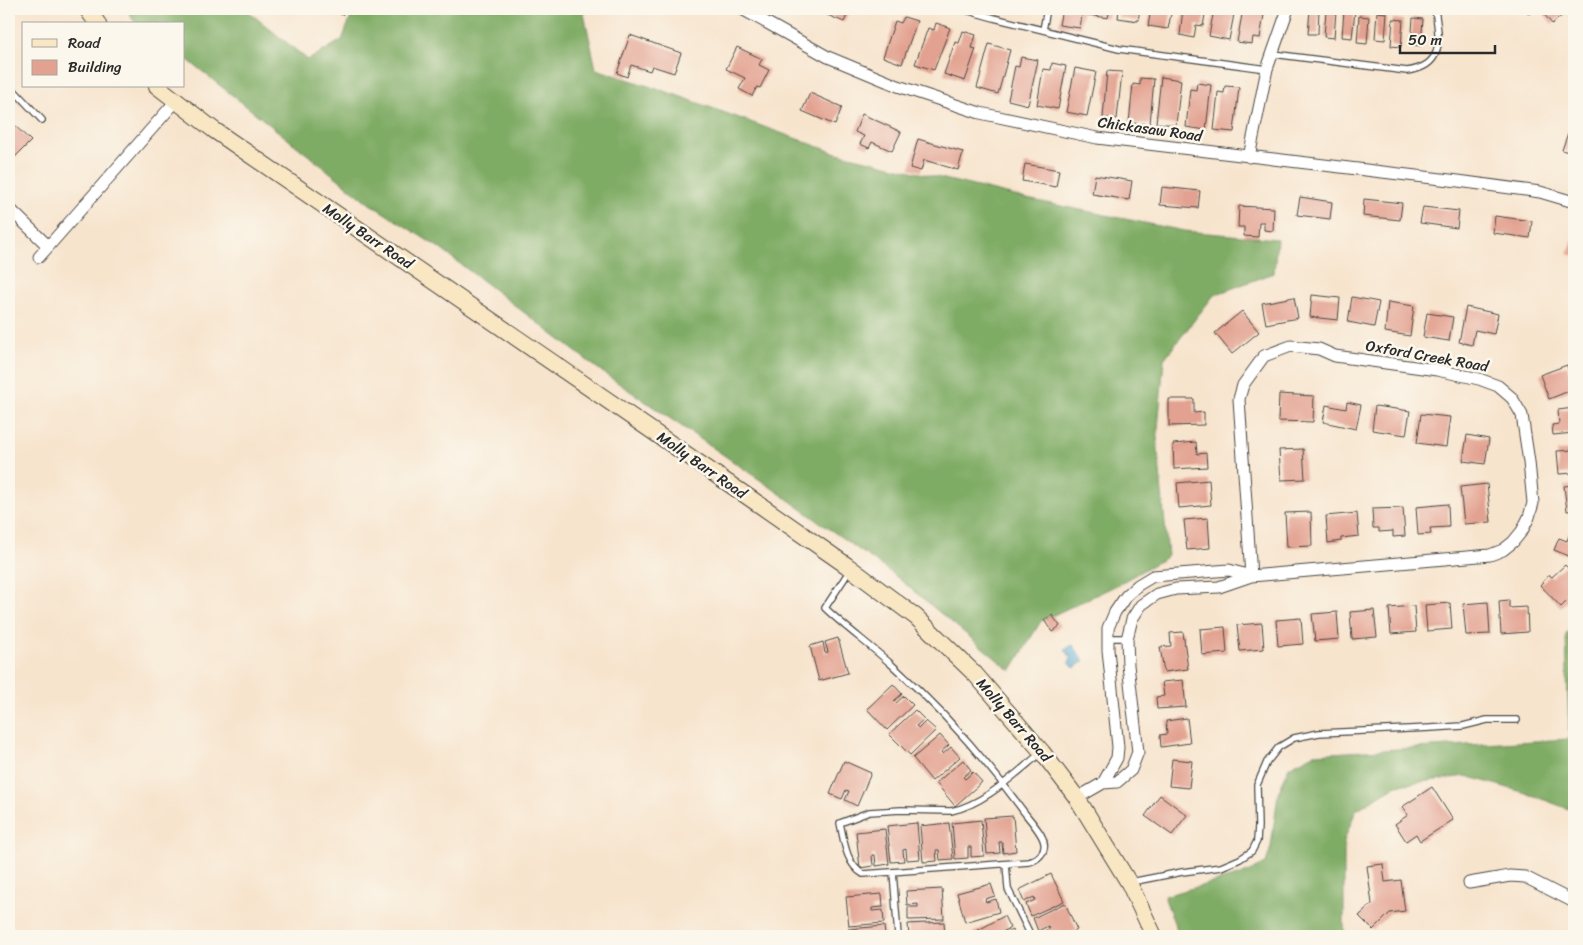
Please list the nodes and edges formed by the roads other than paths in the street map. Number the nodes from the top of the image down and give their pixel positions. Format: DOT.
graph roads {
  1 [pos="87,9"];
  2 [pos="742,9"];
  3 [pos="963,9"];
  4 [pos="1047,9"];
  5 [pos="1288,9"];
  6 [pos="1435,9"];
  7 [pos="97,22"];
  8 [pos="1043,30"];
  9 [pos="1273,54"];
  10 [pos="1267,69"];
  11 [pos="9,85"];
  12 [pos="160,88"];
  13 [pos="176,100"];
  14 [pos="42,120"];
  15 [pos="1249,156"];
  16 [pos="1574,202"];
  17 [pos="9,208"];
  18 [pos="48,246"];
  19 [pos="39,257"];
  20 [pos="851,569"];
  21 [pos="1251,576"];
  22 [pos="1108,638"];
  23 [pos="1127,638"];
  24 [pos="1517,720"];
  25 [pos="1042,752"];
  26 [pos="1003,783"];
  27 [pos="1103,783"];
  28 [pos="1077,798"];
  29 [pos="1006,864"];
  30 [pos="893,872"];
  31 [pos="1129,883"];
  32 [pos="1469,883"];
  33 [pos="1574,902"];
  34 [pos="898,936"];
  35 [pos="1031,936"];
  36 [pos="1154,936"];
  1 -- 7 [label="main road"];
  2 -- 15 [label="street, Chickasaw Road"];
  3 -- 8 [label="lane"];
  4 -- 8 [label="lane"];
  5 -- 9 [label="street"];
  6 -- 9 [label="lane"];
  8 -- 10 [label="lane"];
  9 -- 10 [label="street"];
  10 -- 15 [label="street"];
  11 -- 14 [label="lane"];
  12 -- 13 [label="main road, Molly Barr Road"];
  13 -- 18 [label="street"];
  13 -- 20 [label="main road, Molly Barr Road"];
  15 -- 16 [label="street, Chickasaw Road"];
  17 -- 18 [label="street"];
  18 -- 19 [label="street"];
  20 -- 25 [label="main road, Molly Barr Road"];
  20 -- 26 [label="lane"];
  21 -- 21 [label="street, Oxford Creek Road"];
  21 -- 22 [label="street, Oxford Creek Road"];
  21 -- 23 [label="street, Oxford Creek Road"];
  22 -- 23 [label="lane"];
  22 -- 27 [label="street, Oxford Creek Road"];
  23 -- 27 [label="street, Oxford Creek Road"];
  24 -- 31 [label="lane"];
  25 -- 26 [label="lane"];
  25 -- 28 [label="main road, Molly Barr Road"];
  26 -- 29 [label="lane"];
  26 -- 30 [label="lane"];
  27 -- 28 [label="street, Oxford Creek Road"];
  28 -- 31 [label="main road, Molly Barr Road"];
  29 -- 30 [label="lane"];
  29 -- 35 [label="lane"];
  30 -- 34 [label="lane"];
  31 -- 36 [label="main road, Molly Barr Road"];
  32 -- 33 [label="street"];
}
